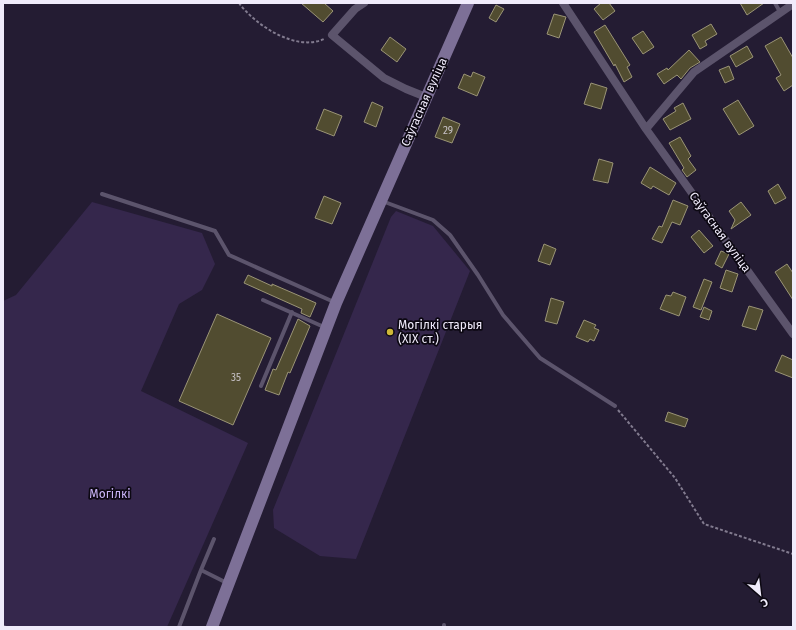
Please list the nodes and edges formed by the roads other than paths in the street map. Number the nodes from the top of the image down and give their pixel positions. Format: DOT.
graph roads {
  1 [pos="364,3"];
  2 [pos="468,3"];
  3 [pos="563,3"];
  4 [pos="775,3"];
  5 [pos="793,4"];
  6 [pos="780,12"];
  7 [pos="426,97"];
  8 [pos="646,129"];
  9 [pos="102,194"];
  10 [pos="381,200"];
  11 [pos="263,300"];
  12 [pos="336,303"];
  13 [pos="292,312"];
  14 [pos="327,328"];
  15 [pos="793,334"];
  16 [pos="261,386"];
  17 [pos="615,406"];
  18 [pos="214,540"];
  19 [pos="201,570"];
  20 [pos="229,584"];
  21 [pos="179,627"];
  22 [pos="212,627"];
  1 -- 7 [label="street"];
  2 -- 7 [label="main road, Саўгасная вуліца"];
  3 -- 8 [label="street, Саўгасная вуліца"];
  4 -- 6 [label="lane"];
  5 -- 6 [label="street"];
  6 -- 8 [label="street"];
  7 -- 10 [label="main road, Саўгасная вуліца"];
  8 -- 15 [label="street, Саўгасная вуліца"];
  9 -- 12 [label="lane"];
  10 -- 12 [label="main road, Саўгасная вуліца"];
  10 -- 17 [label="lane"];
  11 -- 13 [label="lane"];
  12 -- 14 [label="main road, Саўгасная вуліца"];
  13 -- 14 [label="lane"];
  13 -- 16 [label="lane"];
  14 -- 20 [label="main road, Саўгасная вуліца"];
  18 -- 19 [label="lane"];
  19 -- 20 [label="lane"];
  19 -- 21 [label="lane"];
  20 -- 22 [label="main road, Саўгасная вуліца"];
}
